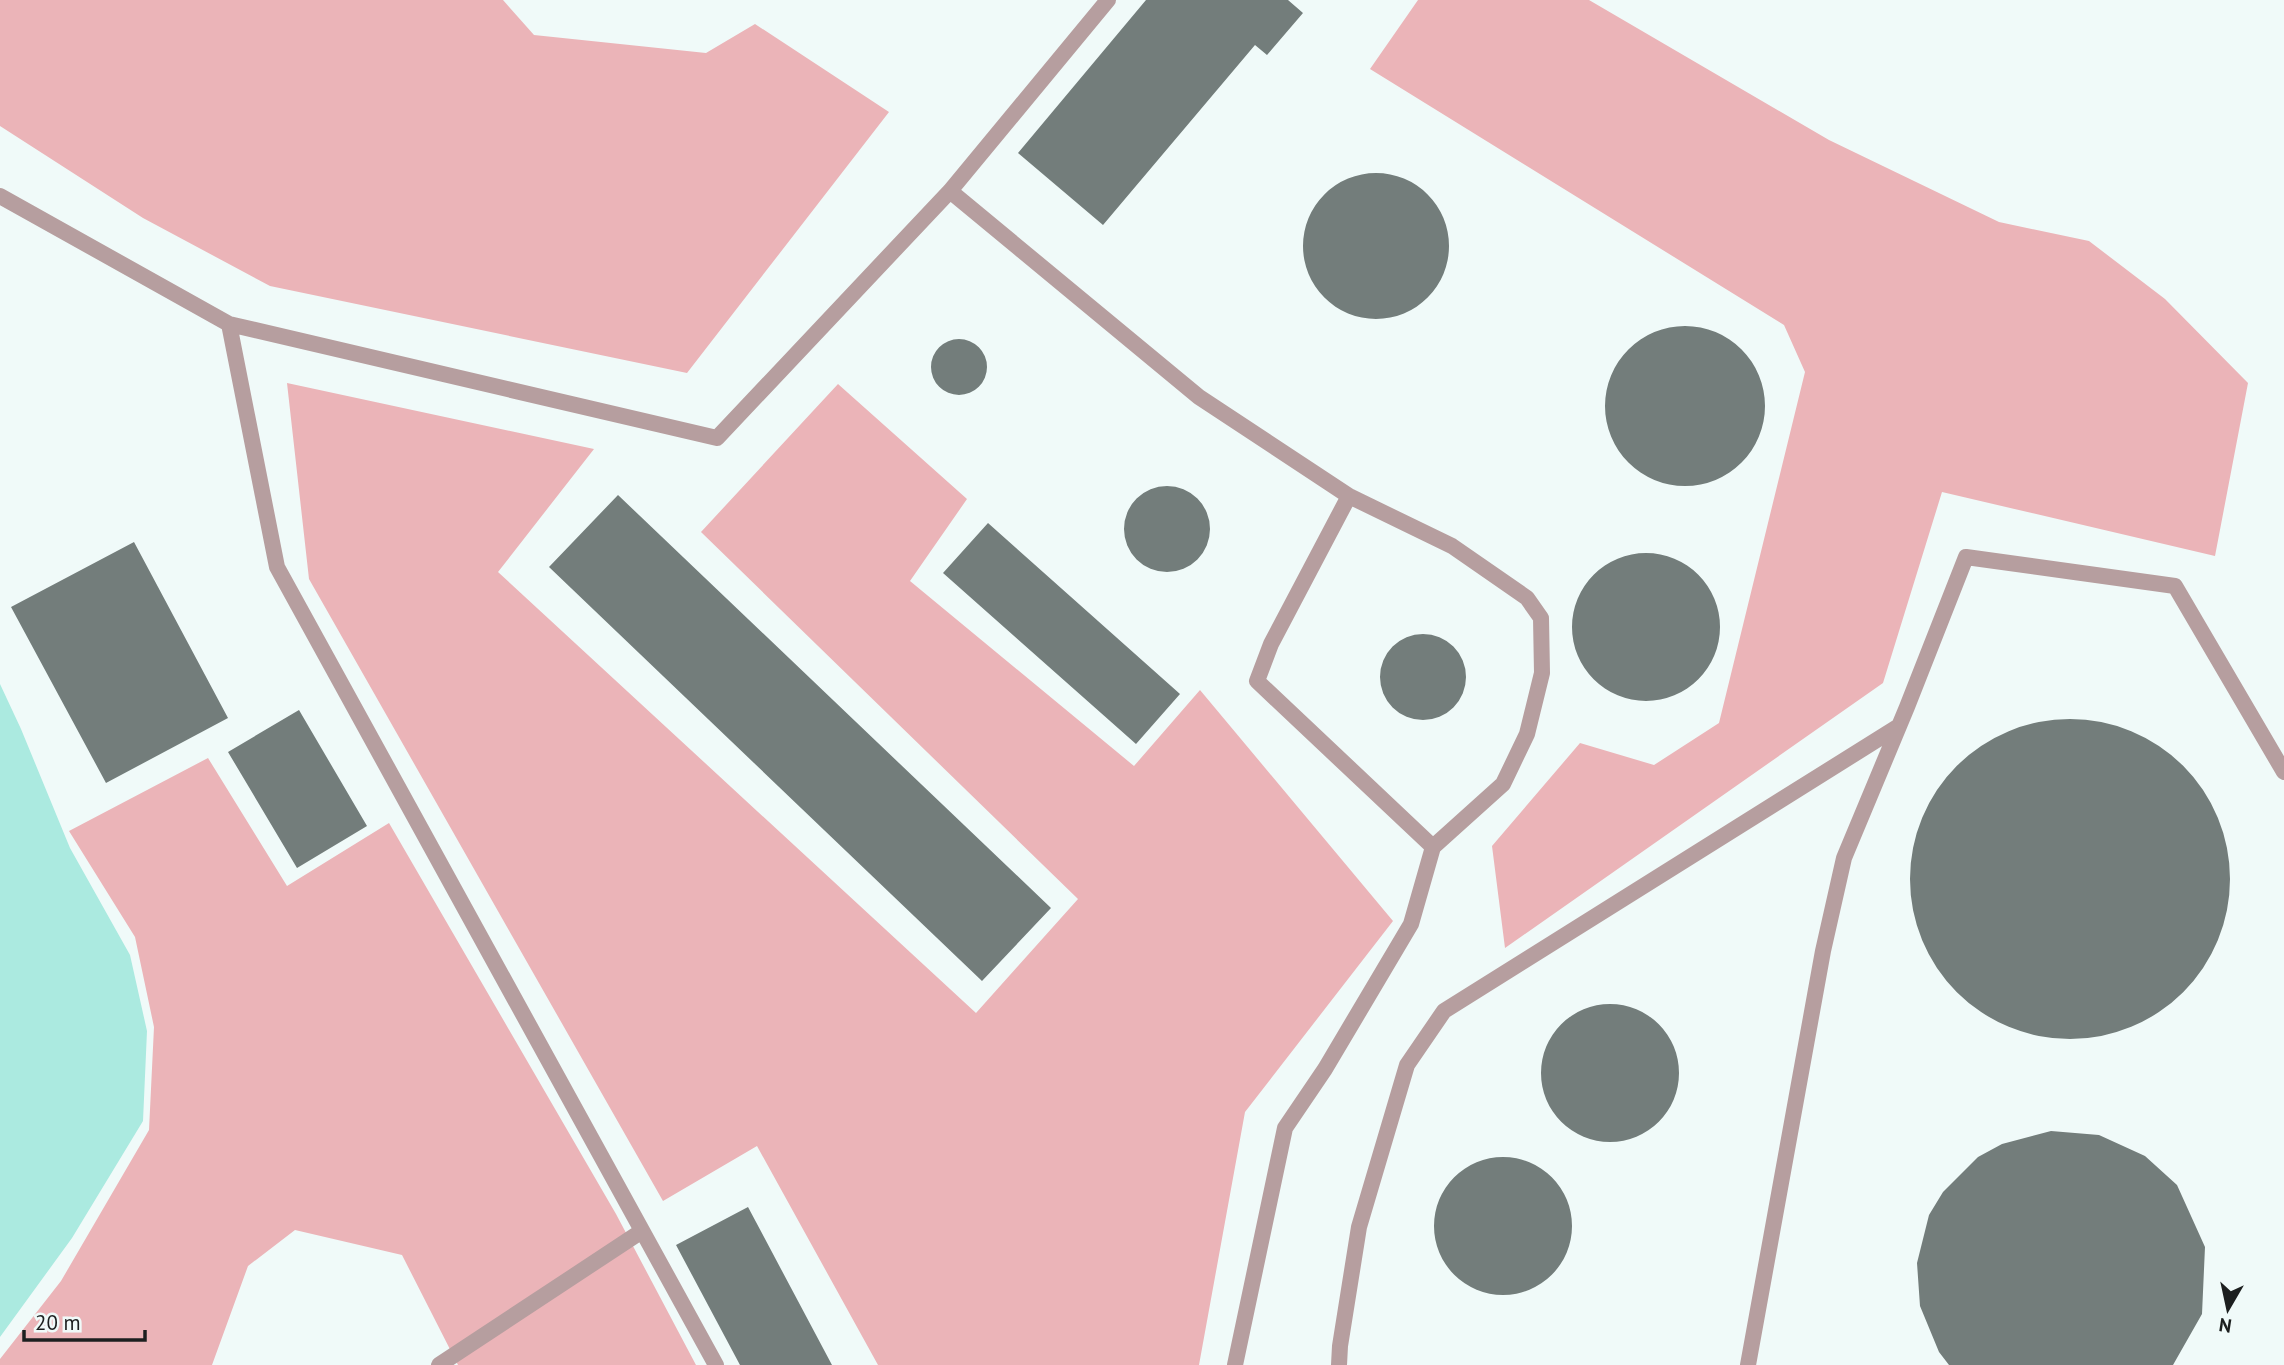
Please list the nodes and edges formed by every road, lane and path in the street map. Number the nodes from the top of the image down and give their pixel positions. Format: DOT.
graph roads {
  1 [pos="1108,0"];
  2 [pos="950,191"];
  3 [pos="0,195"];
  4 [pos="229,324"];
  5 [pos="1349,496"];
  6 [pos="1899,726"];
  7 [pos="2284,772"];
  8 [pos="1433,846"];
  9 [pos="642,1231"];
  10 [pos="439,1365"];
  11 [pos="716,1365"];
  12 [pos="1235,1365"];
  13 [pos="1339,1365"];
  14 [pos="1748,1365"];
  1 -- 2 [label="lane"];
  2 -- 4 [label="lane"];
  2 -- 5 [label="lane"];
  3 -- 4 [label="lane"];
  4 -- 9 [label="lane"];
  5 -- 8 [label="lane"];
  5 -- 8 [label="lane"];
  6 -- 7 [label="lane"];
  6 -- 13 [label="lane"];
  6 -- 14 [label="lane"];
  8 -- 12 [label="lane"];
  9 -- 10 [label="lane"];
  9 -- 11 [label="lane"];
}
